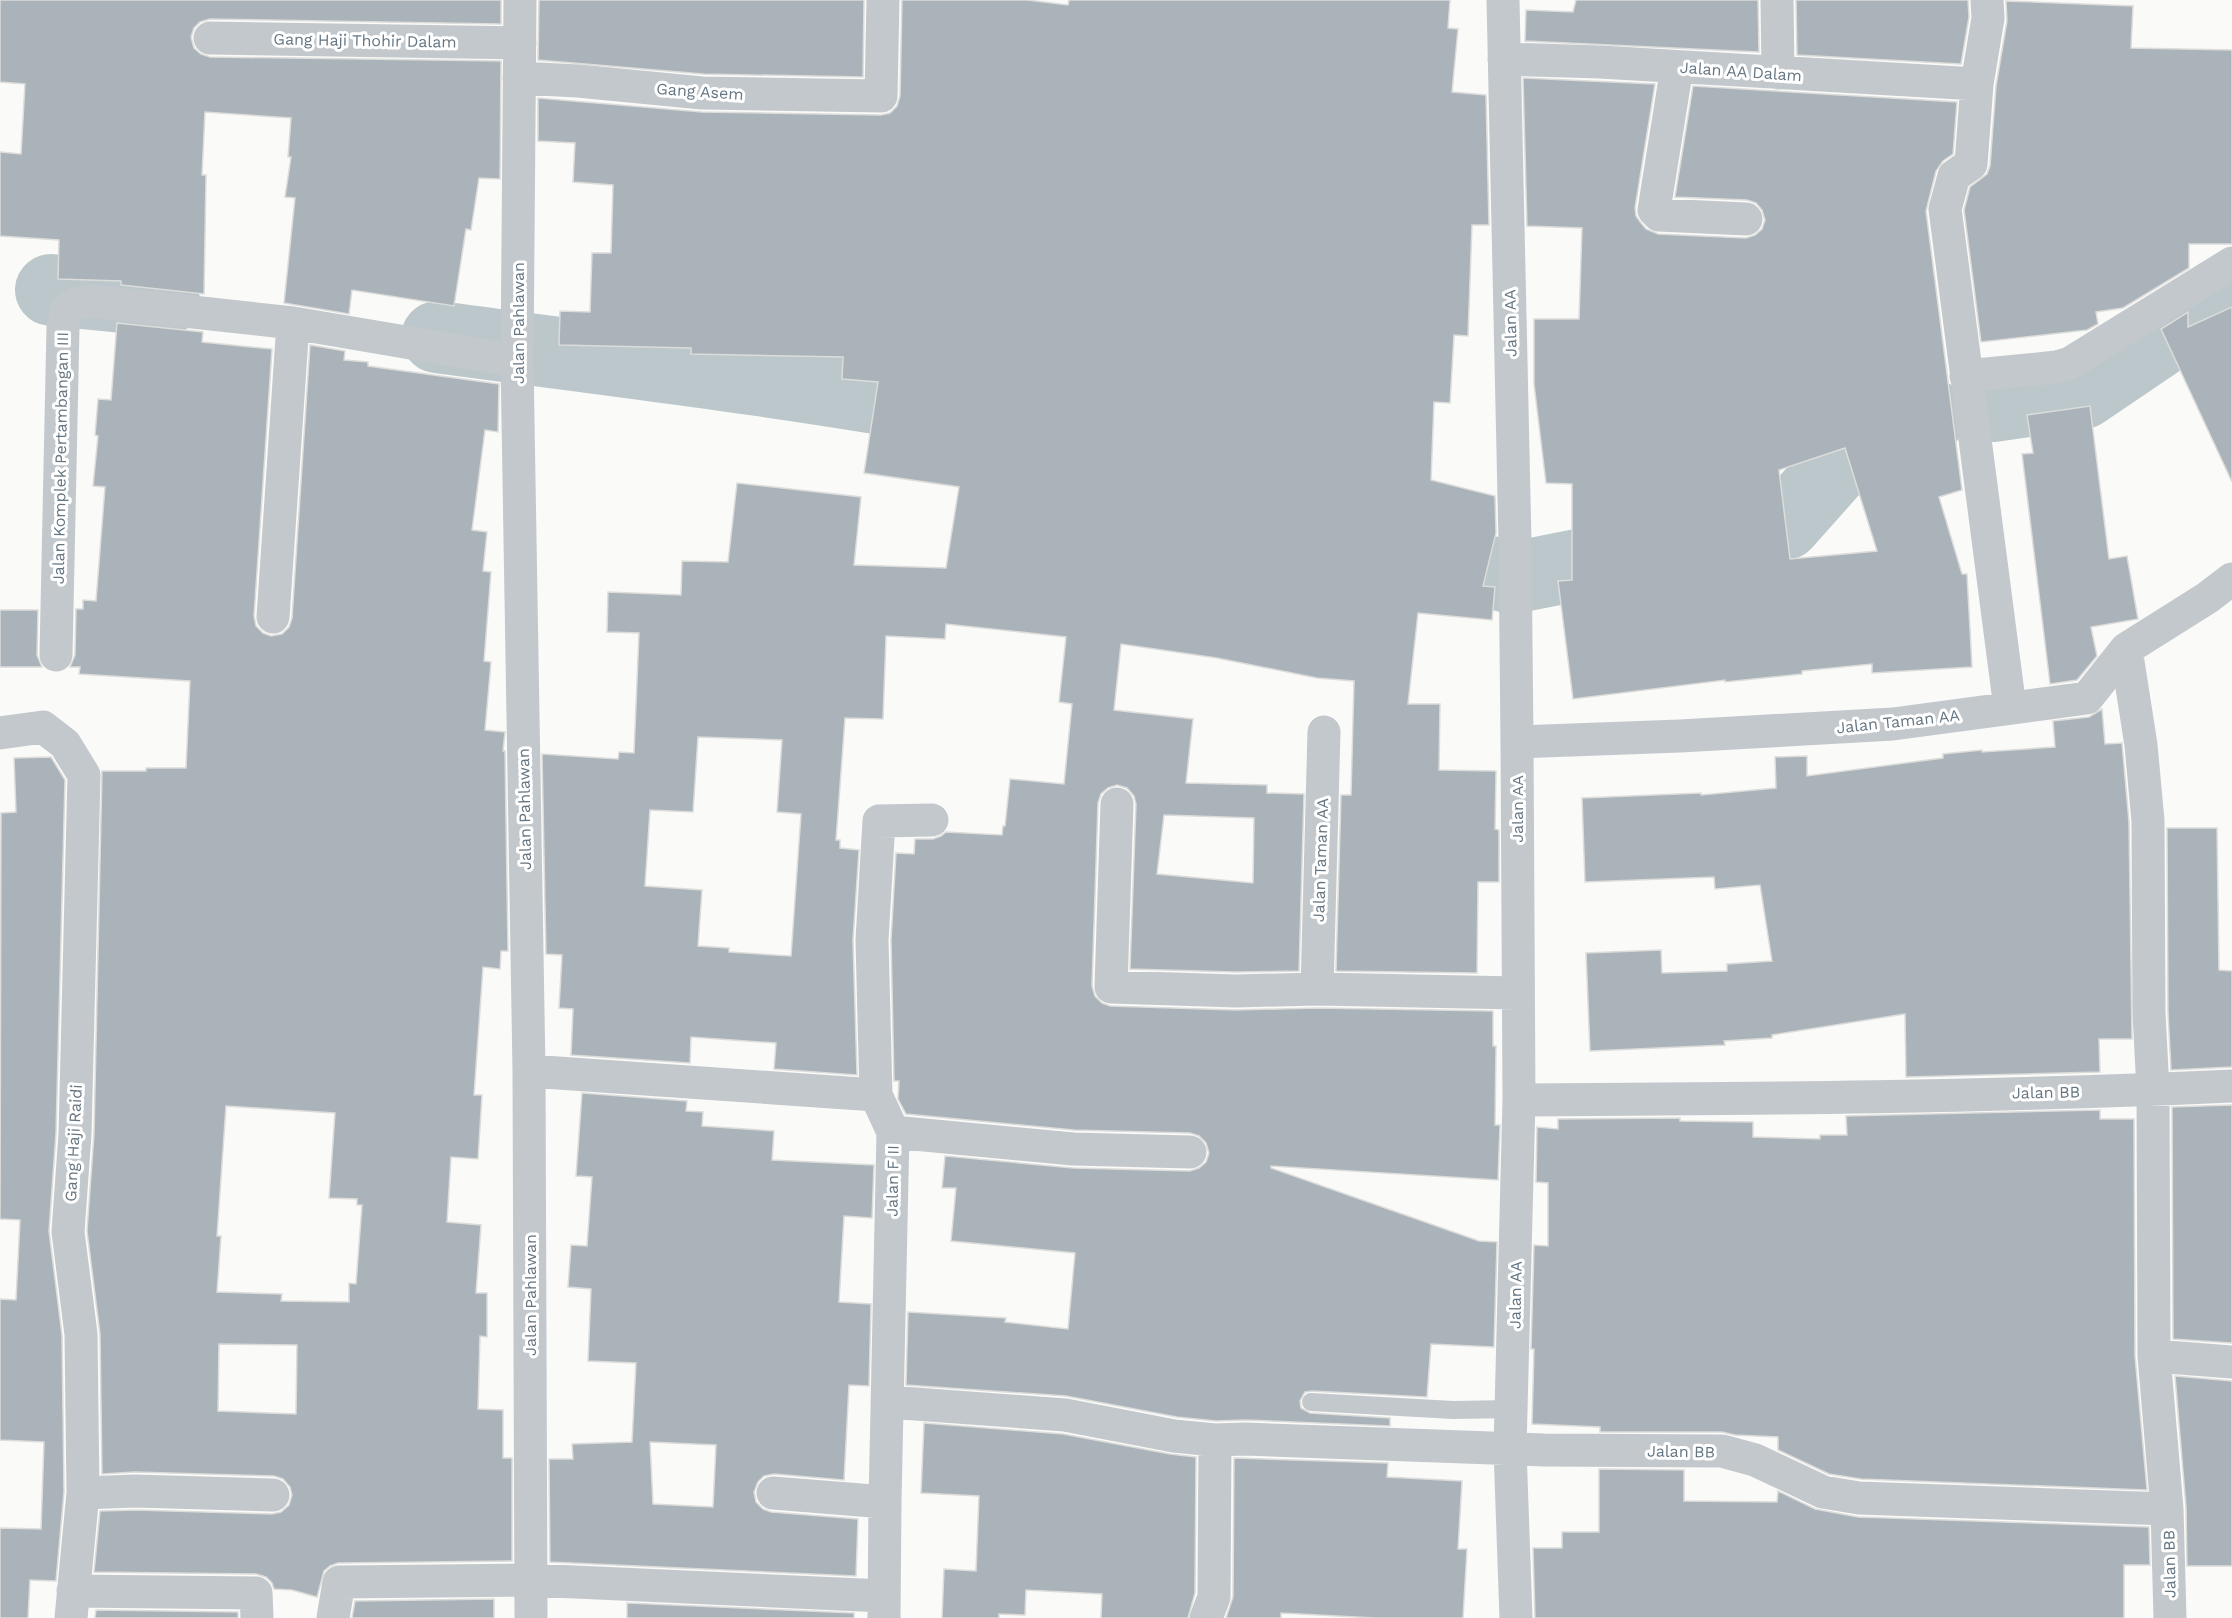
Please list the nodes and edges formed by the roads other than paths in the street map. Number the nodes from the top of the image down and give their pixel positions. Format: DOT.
graph roads {
  1 [pos="520,0"];
  2 [pos="883,0"];
  3 [pos="1503,0"];
  4 [pos="1776,0"];
  5 [pos="1987,0"];
  6 [pos="210,38"];
  7 [pos="520,43"];
  8 [pos="1504,59"];
  9 [pos="1677,67"];
  10 [pos="1778,74"];
  11 [pos="519,78"];
  12 [pos="1977,84"];
  13 [pos="1746,219"];
  14 [pos="2232,263"];
  15 [pos="293,323"];
  16 [pos="517,345"];
  17 [pos="1966,376"];
  18 [pos="2232,579"];
  19 [pos="273,617"];
  20 [pos="2126,649"];
  21 [pos="56,655"];
  22 [pos="2010,708"];
  23 [pos="1324,732"];
  24 [pos="0,734"];
  25 [pos="1517,742"];
  26 [pos="1117,804"];
  27 [pos="932,820"];
  28 [pos="1317,989"];
  29 [pos="1518,993"];
  30 [pos="529,1071"];
  31 [pos="2232,1086"];
  32 [pos="2153,1090"];
  33 [pos="876,1095"];
  34 [pos="1519,1100"];
  35 [pos="893,1132"];
  36 [pos="1190,1152"];
  37 [pos="2154,1356"];
  38 [pos="2232,1362"];
  39 [pos="888,1402"];
  40 [pos="1311,1402"];
  41 [pos="1512,1409"];
  42 [pos="1215,1440"];
  43 [pos="1510,1449"];
  44 [pos="83,1494"];
  45 [pos="773,1494"];
  46 [pos="273,1495"];
  47 [pos="885,1502"];
  48 [pos="2167,1509"];
  49 [pos="531,1580"];
  50 [pos="72,1604"];
  51 [pos="884,1607"];
  52 [pos="257,1618"];
  53 [pos="333,1618"];
  54 [pos="531,1618"];
  55 [pos="1206,1618"];
  56 [pos="1516,1618"];
  57 [pos="2170,1618"];
  1 -- 7 [label="street, Jalan Pahlawan"];
  2 -- 11 [label="street, Gang Asem"];
  3 -- 8 [label="street, Jalan AA"];
  4 -- 10 [label="street"];
  5 -- 12 [label="street"];
  6 -- 7 [label="street, Gang Haji Thohir Dalam"];
  7 -- 11 [label="street, Jalan Pahlawan"];
  8 -- 9 [label="street, Jalan AA Dalam"];
  8 -- 25 [label="street, Jalan AA"];
  9 -- 10 [label="street, Jalan AA Dalam"];
  9 -- 13 [label="street"];
  10 -- 12 [label="street, Jalan AA Dalam"];
  11 -- 16 [label="street, Jalan Pahlawan"];
  12 -- 17 [label="street"];
  14 -- 17 [label="street"];
  15 -- 16 [label="street, Jalan Komplek Pertambangan III"];
  15 -- 19 [label="street"];
  15 -- 21 [label="street, Jalan Komplek Pertambangan III"];
  16 -- 30 [label="street, Jalan Pahlawan"];
  17 -- 22 [label="street"];
  18 -- 20 [label="street, Jalan Taman AA"];
  20 -- 22 [label="street, Jalan Taman AA"];
  20 -- 32 [label="street"];
  22 -- 25 [label="street, Jalan Taman AA"];
  23 -- 28 [label="street, Jalan Taman AA"];
  24 -- 44 [label="street, Gang Haji Raidi"];
  25 -- 29 [label="street, Jalan AA"];
  26 -- 28 [label="street"];
  27 -- 33 [label="street"];
  28 -- 29 [label="street"];
  29 -- 34 [label="street, Jalan AA"];
  30 -- 33 [label="street"];
  30 -- 49 [label="street, Jalan Pahlawan"];
  31 -- 32 [label="street"];
  32 -- 34 [label="street, Jalan BB"];
  32 -- 37 [label="street, Jalan BB"];
  33 -- 35 [label="street, Jalan F II"];
  34 -- 41 [label="street, Jalan AA"];
  35 -- 36 [label="street"];
  35 -- 39 [label="street, Jalan F II"];
  37 -- 38 [label="street"];
  37 -- 48 [label="street, Jalan BB"];
  39 -- 42 [label="street, Jalan BB"];
  39 -- 47 [label="street, Jalan F II"];
  40 -- 41 [label="lane"];
  41 -- 43 [label="street, Jalan AA"];
  42 -- 43 [label="street, Jalan BB"];
  42 -- 55 [label="street"];
  43 -- 48 [label="street, Jalan BB"];
  43 -- 56 [label="street, Jalan AA"];
  44 -- 46 [label="street"];
  44 -- 50 [label="street, Gang Haji Raidi"];
  45 -- 47 [label="street"];
  47 -- 51 [label="street, Jalan F II"];
  48 -- 57 [label="street, Jalan BB"];
  49 -- 51 [label="street"];
  49 -- 53 [label="street"];
  49 -- 54 [label="street, Jalan Pahlawan"];
  50 -- 52 [label="street"];
}
